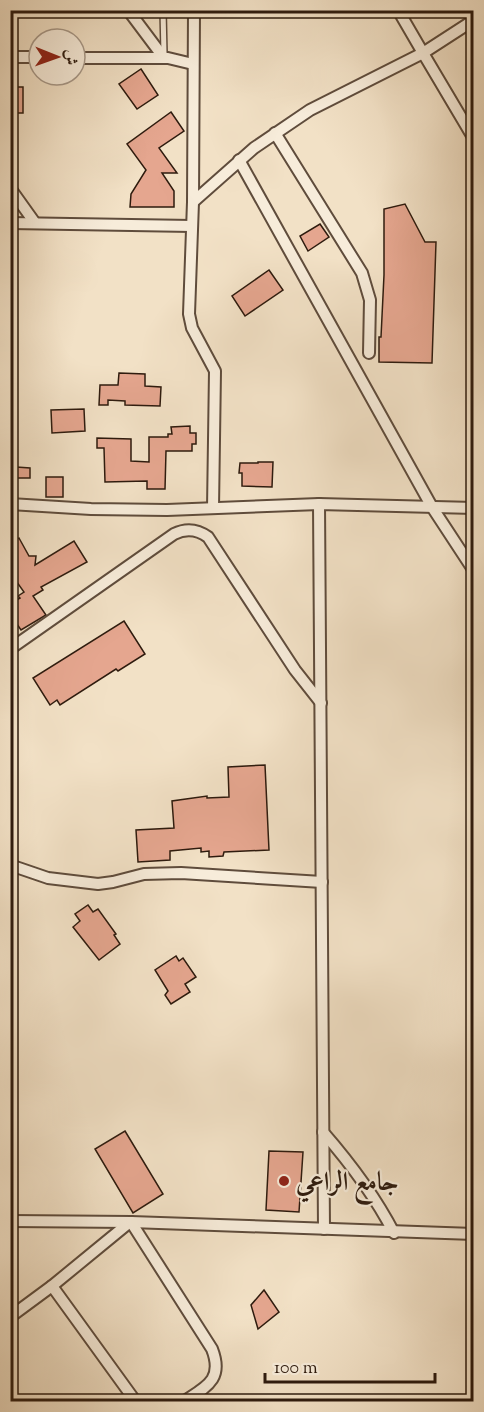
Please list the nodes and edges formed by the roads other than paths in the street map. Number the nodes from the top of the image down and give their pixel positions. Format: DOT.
graph roads {
  1 [pos="128,10"];
  2 [pos="163,10"];
  3 [pos="194,10"];
  4 [pos="398,10"];
  5 [pos="474,20"];
  6 [pos="423,53"];
  7 [pos="10,57"];
  8 [pos="27,57"];
  9 [pos="87,58"];
  10 [pos="164,58"];
  11 [pos="193,64"];
  12 [pos="275,133"];
  13 [pos="474,139"];
  14 [pos="239,160"];
  15 [pos="10,188"];
  16 [pos="193,202"];
  17 [pos="10,223"];
  18 [pos="35,223"];
  19 [pos="192,226"];
  20 [pos="369,353"];
  21 [pos="10,504"];
  22 [pos="319,504"];
  23 [pos="432,507"];
  24 [pos="213,508"];
  25 [pos="474,508"];
  26 [pos="474,571"];
  27 [pos="10,649"];
  28 [pos="321,703"];
  29 [pos="10,865"];
  30 [pos="322,882"];
  31 [pos="323,1132"];
  32 [pos="10,1221"];
  33 [pos="130,1222"];
  34 [pos="324,1229"];
  35 [pos="394,1233"];
  36 [pos="474,1234"];
  37 [pos="52,1286"];
  38 [pos="10,1317"];
  39 [pos="136,1401"];
  40 [pos="183,1401"];
  1 -- 10 [label="street"];
  2 -- 10 [label="lane"];
  3 -- 11 [label="street"];
  4 -- 6 [label="street"];
  5 -- 6 [label="street"];
  6 -- 12 [label="street"];
  6 -- 13 [label="street"];
  7 -- 8 [label="street"];
  9 -- 10 [label="street"];
  10 -- 11 [label="street"];
  11 -- 16 [label="street"];
  12 -- 14 [label="street"];
  12 -- 20 [label="street"];
  14 -- 16 [label="street"];
  14 -- 23 [label="street"];
  15 -- 18 [label="street"];
  16 -- 19 [label="street"];
  17 -- 18 [label="street"];
  18 -- 19 [label="street"];
  19 -- 24 [label="street"];
  21 -- 24 [label="street"];
  22 -- 23 [label="street"];
  22 -- 24 [label="street"];
  22 -- 28 [label="street"];
  23 -- 25 [label="street"];
  23 -- 26 [label="street"];
  27 -- 28 [label="street"];
  28 -- 30 [label="street"];
  29 -- 30 [label="street"];
  30 -- 31 [label="street"];
  31 -- 34 [label="street"];
  31 -- 35 [label="street"];
  32 -- 33 [label="street"];
  33 -- 34 [label="street"];
  33 -- 37 [label="street"];
  33 -- 40 [label="street"];
  34 -- 35 [label="street"];
  35 -- 36 [label="street"];
  37 -- 38 [label="street"];
  37 -- 39 [label="street"];
}
